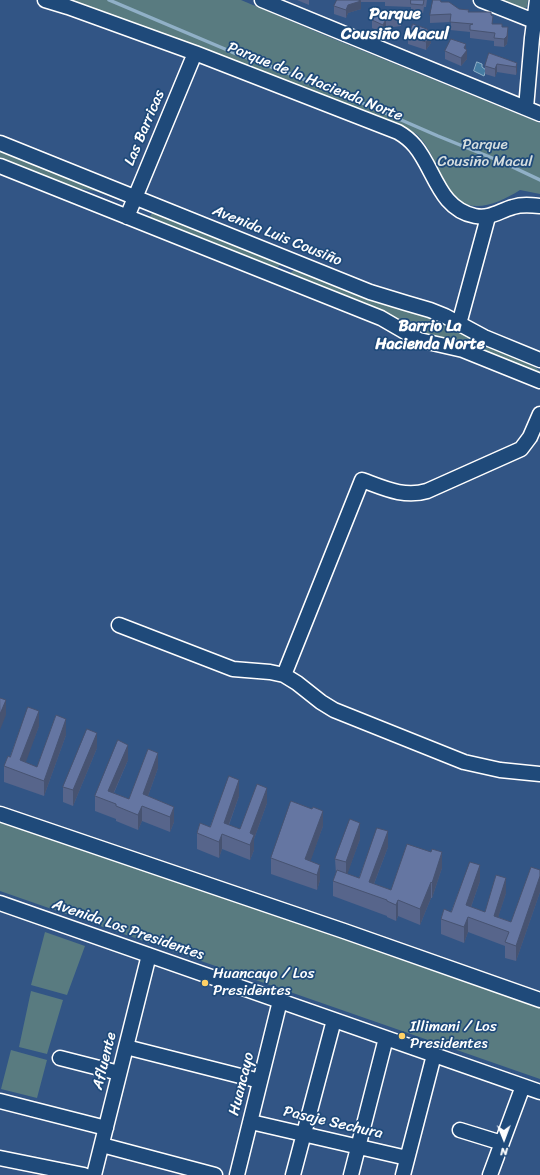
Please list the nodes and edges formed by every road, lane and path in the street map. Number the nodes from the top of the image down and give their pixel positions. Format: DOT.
graph roads {
  1 [pos="45,0"];
  2 [pos="481,0"];
  3 [pos="537,0"];
  4 [pos="270,2"];
  5 [pos="534,21"];
  6 [pos="195,52"];
  7 [pos="526,108"];
  8 [pos="540,114"];
  9 [pos="0,143"];
  10 [pos="0,166"];
  11 [pos="135,197"];
  12 [pos="540,206"];
  13 [pos="127,217"];
  14 [pos="488,217"];
  15 [pos="288,259"];
  16 [pos="280,277"];
  17 [pos="459,324"];
  18 [pos="540,360"];
  19 [pos="540,381"];
  20 [pos="540,414"];
  21 [pos="119,625"];
  22 [pos="284,675"];
  23 [pos="540,774"];
  24 [pos="0,814"];
  25 [pos="0,903"];
  26 [pos="149,955"];
  27 [pos="540,1000"];
  28 [pos="280,1001"];
  29 [pos="334,1020"];
  30 [pos="386,1038"];
  31 [pos="126,1046"];
  32 [pos="434,1055"];
  33 [pos="60,1058"];
  34 [pos="120,1074"];
  35 [pos="260,1082"];
  36 [pos="523,1086"];
  37 [pos="540,1092"];
  38 [pos="0,1101"];
  39 [pos="250,1122"];
  40 [pos="106,1128"];
  41 [pos="460,1130"];
  42 [pos="304,1134"];
  43 [pos="502,1144"];
  44 [pos="102,1145"];
  45 [pos="359,1146"];
  46 [pos="0,1158"];
  47 [pos="408,1158"];
  48 [pos="84,1175"];
  49 [pos="94,1175"];
  50 [pos="215,1175"];
  51 [pos="238,1175"];
  52 [pos="293,1175"];
  53 [pos="351,1175"];
  54 [pos="403,1175"];
  55 [pos="490,1175"];
  1 -- 6 [label="street, Parque de la Hacienda Norte"];
  2 -- 5 [label="street"];
  3 -- 5 [label="street"];
  4 -- 7 [label="street"];
  5 -- 7 [label="street"];
  6 -- 11 [label="street, Las Barricas"];
  6 -- 14 [label="street, Parque de la Hacienda Norte"];
  7 -- 8 [label="street"];
  9 -- 11 [label="street, Avenida Luis Cousiño"];
  10 -- 13 [label="street"];
  11 -- 13 [label="street, Las Barricas"];
  11 -- 15 [label="street, Avenida Luis Cousiño"];
  12 -- 14 [label="street"];
  13 -- 16 [label="street"];
  14 -- 17 [label="street"];
  15 -- 16 [label="street"];
  15 -- 17 [label="street, Avenida Luis Cousiño"];
  16 -- 19 [label="street"];
  17 -- 18 [label="street, Avenida Luis Cousiño"];
  20 -- 22 [label="street"];
  21 -- 22 [label="street"];
  22 -- 23 [label="street"];
  24 -- 27 [label="street"];
  25 -- 26 [label="street, Avenida Los Presidentes"];
  26 -- 28 [label="street, Avenida Los Presidentes"];
  26 -- 31 [label="street, Afluente"];
  28 -- 29 [label="street, Avenida Los Presidentes"];
  28 -- 35 [label="street, Huancayo"];
  29 -- 30 [label="street, Avenida Los Presidentes"];
  29 -- 42 [label="street"];
  30 -- 32 [label="street, Avenida Los Presidentes"];
  30 -- 45 [label="street"];
  31 -- 34 [label="street, Afluente"];
  31 -- 35 [label="street"];
  32 -- 36 [label="street, Avenida Los Presidentes"];
  32 -- 47 [label="street"];
  33 -- 34 [label="street"];
  34 -- 40 [label="street, Afluente"];
  35 -- 39 [label="street, Huancayo"];
  36 -- 37 [label="street, Avenida Los Presidentes"];
  36 -- 43 [label="street"];
  38 -- 40 [label="street"];
  39 -- 42 [label="street, Pasaje Sechura"];
  39 -- 51 [label="street, Huancayo"];
  40 -- 44 [label="street, Afluente"];
  41 -- 43 [label="street"];
  42 -- 45 [label="street, Pasaje Sechura"];
  42 -- 52 [label="street"];
  43 -- 55 [label="street"];
  44 -- 49 [label="street, Afluente"];
  44 -- 50 [label="street"];
  45 -- 47 [label="street, Pasaje Sechura"];
  45 -- 53 [label="street"];
  46 -- 48 [label="street"];
  47 -- 54 [label="street"];
}
